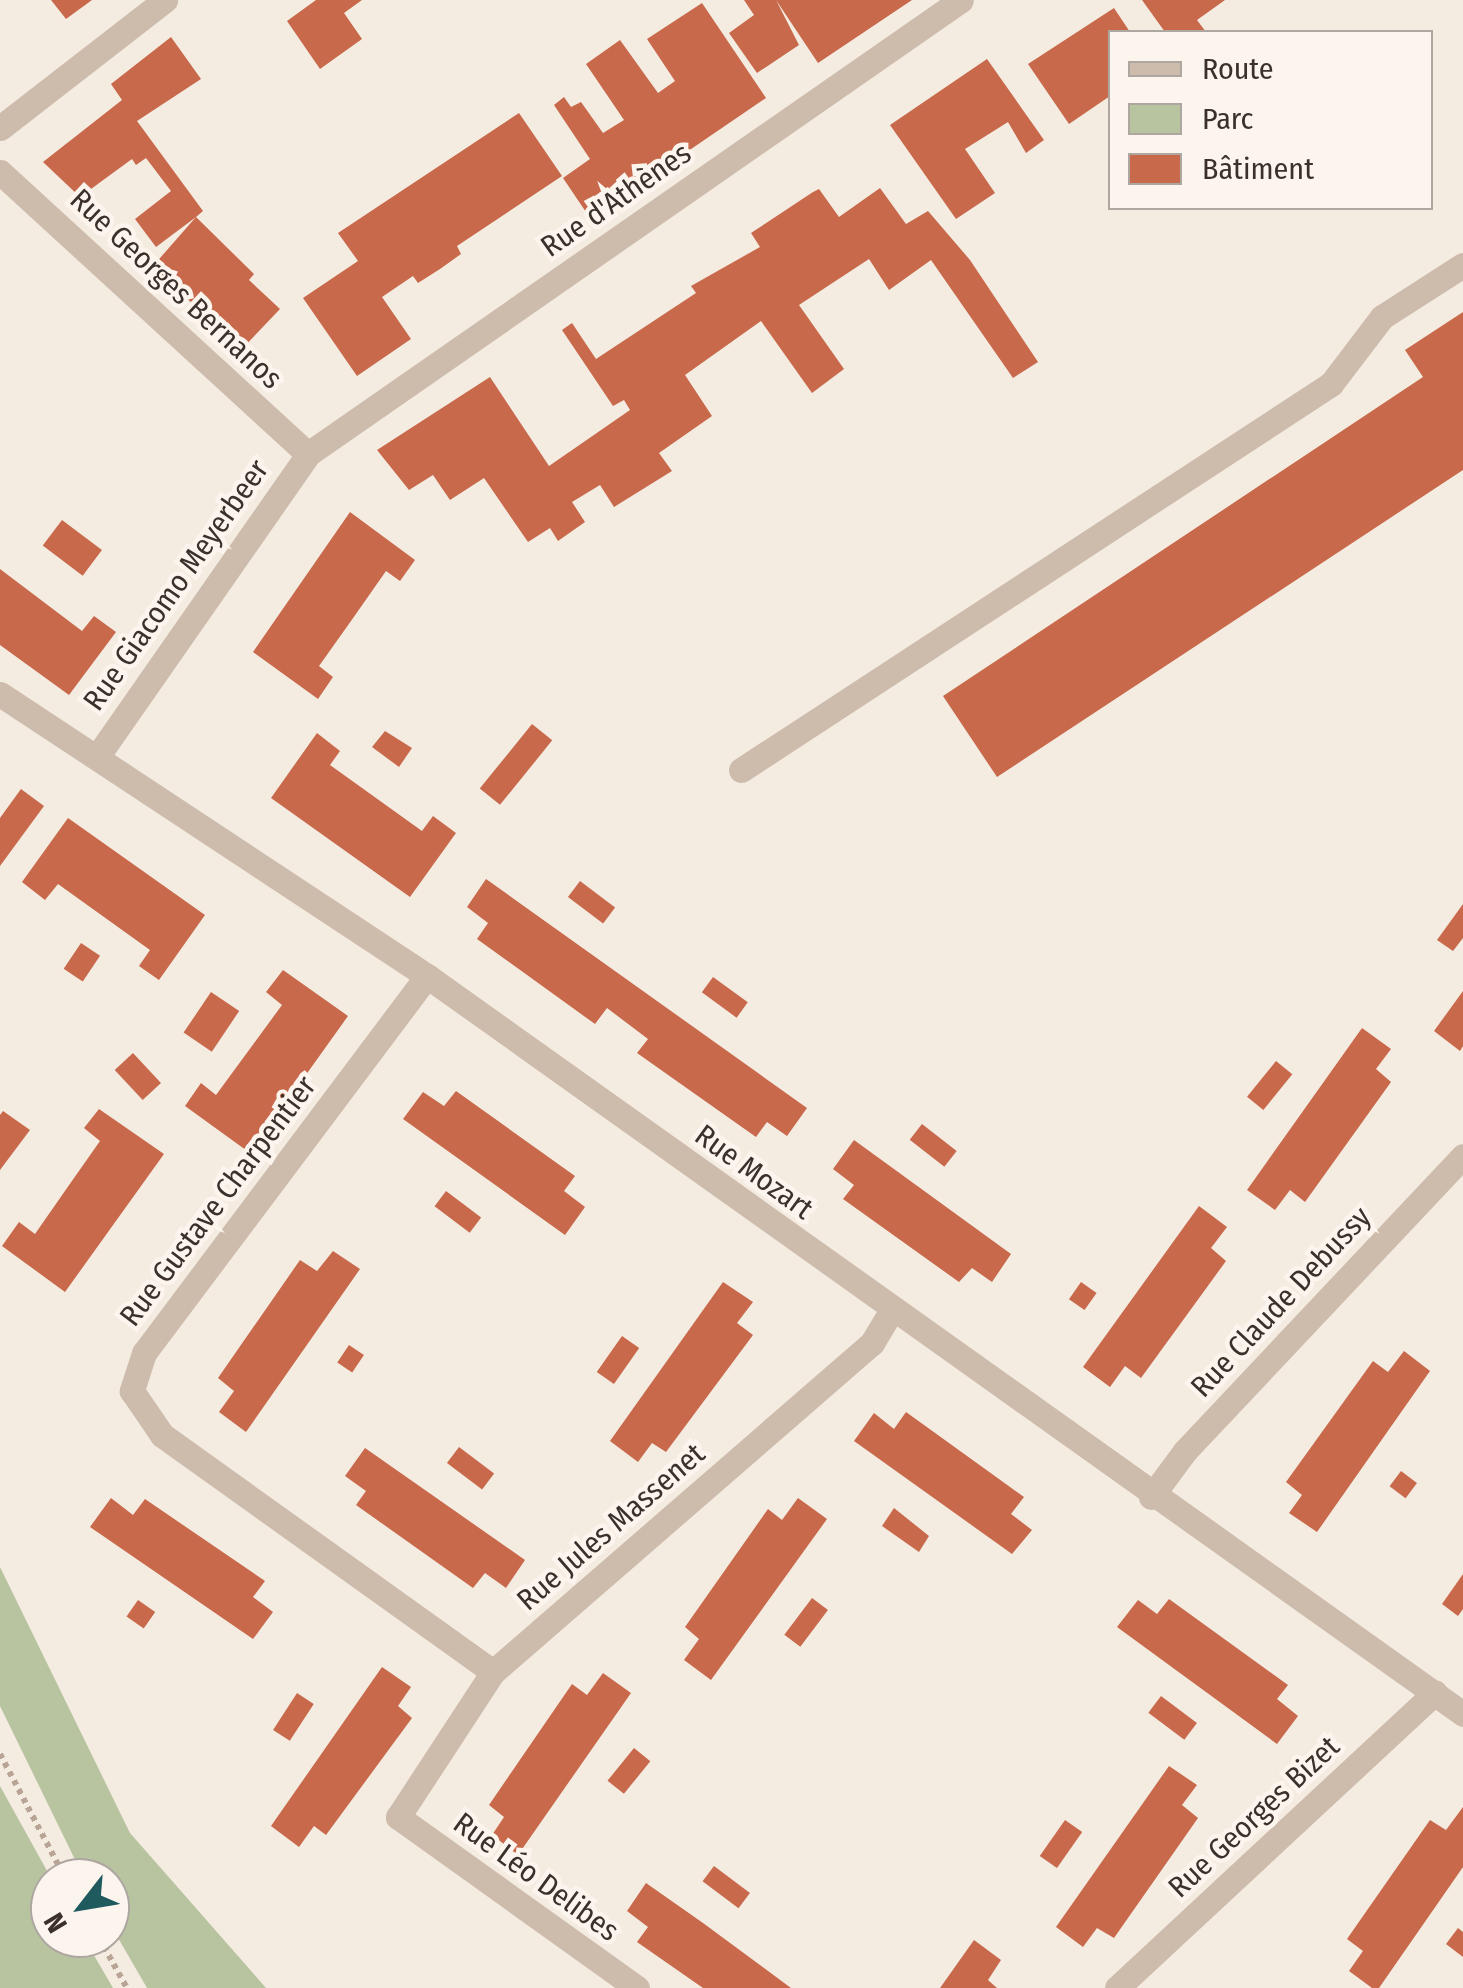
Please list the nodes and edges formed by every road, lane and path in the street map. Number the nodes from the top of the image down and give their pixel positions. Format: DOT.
graph roads {
  1 [pos="165,0"];
  2 [pos="961,0"];
  3 [pos="0,128"];
  4 [pos="0,172"];
  5 [pos="1463,264"];
  6 [pos="308,454"];
  7 [pos="0,694"];
  8 [pos="99,754"];
  9 [pos="741,770"];
  10 [pos="427,976"];
  11 [pos="1463,1156"];
  12 [pos="892,1310"];
  13 [pos="1151,1498"];
  14 [pos="494,1672"];
  15 [pos="1435,1693"];
  16 [pos="1463,1714"];
  17 [pos="0,1754"];
  18 [pos="398,1817"];
  19 [pos="55,1858"];
  20 [pos="110,1958"];
  21 [pos="127,1988"];
  22 [pos="637,1988"];
  23 [pos="1117,1988"];
  1 -- 3 [label="street"];
  2 -- 6 [label="street, Rue d'Athènes"];
  4 -- 6 [label="street, Rue Georges Bernanos"];
  5 -- 9 [label="street"];
  6 -- 8 [label="street, Rue Giacomo Meyerbeer"];
  7 -- 8 [label="street, Rue Mozart"];
  8 -- 10 [label="street, Rue Mozart"];
  10 -- 12 [label="street, Rue Mozart"];
  10 -- 14 [label="street, Rue Gustave Charpentier"];
  11 -- 13 [label="street, Rue Claude Debussy"];
  12 -- 13 [label="street, Rue Mozart"];
  12 -- 14 [label="street, Rue Jules Massenet"];
  13 -- 15 [label="street, Rue Mozart"];
  14 -- 18 [label="street, Rue Jules Massenet"];
  15 -- 16 [label="street, Rue Mozart"];
  15 -- 23 [label="street, Rue Georges Bizet"];
  17 -- 19 [label="path"];
  18 -- 22 [label="street, Rue Léo Delibes"];
  20 -- 21 [label="path"];
}
